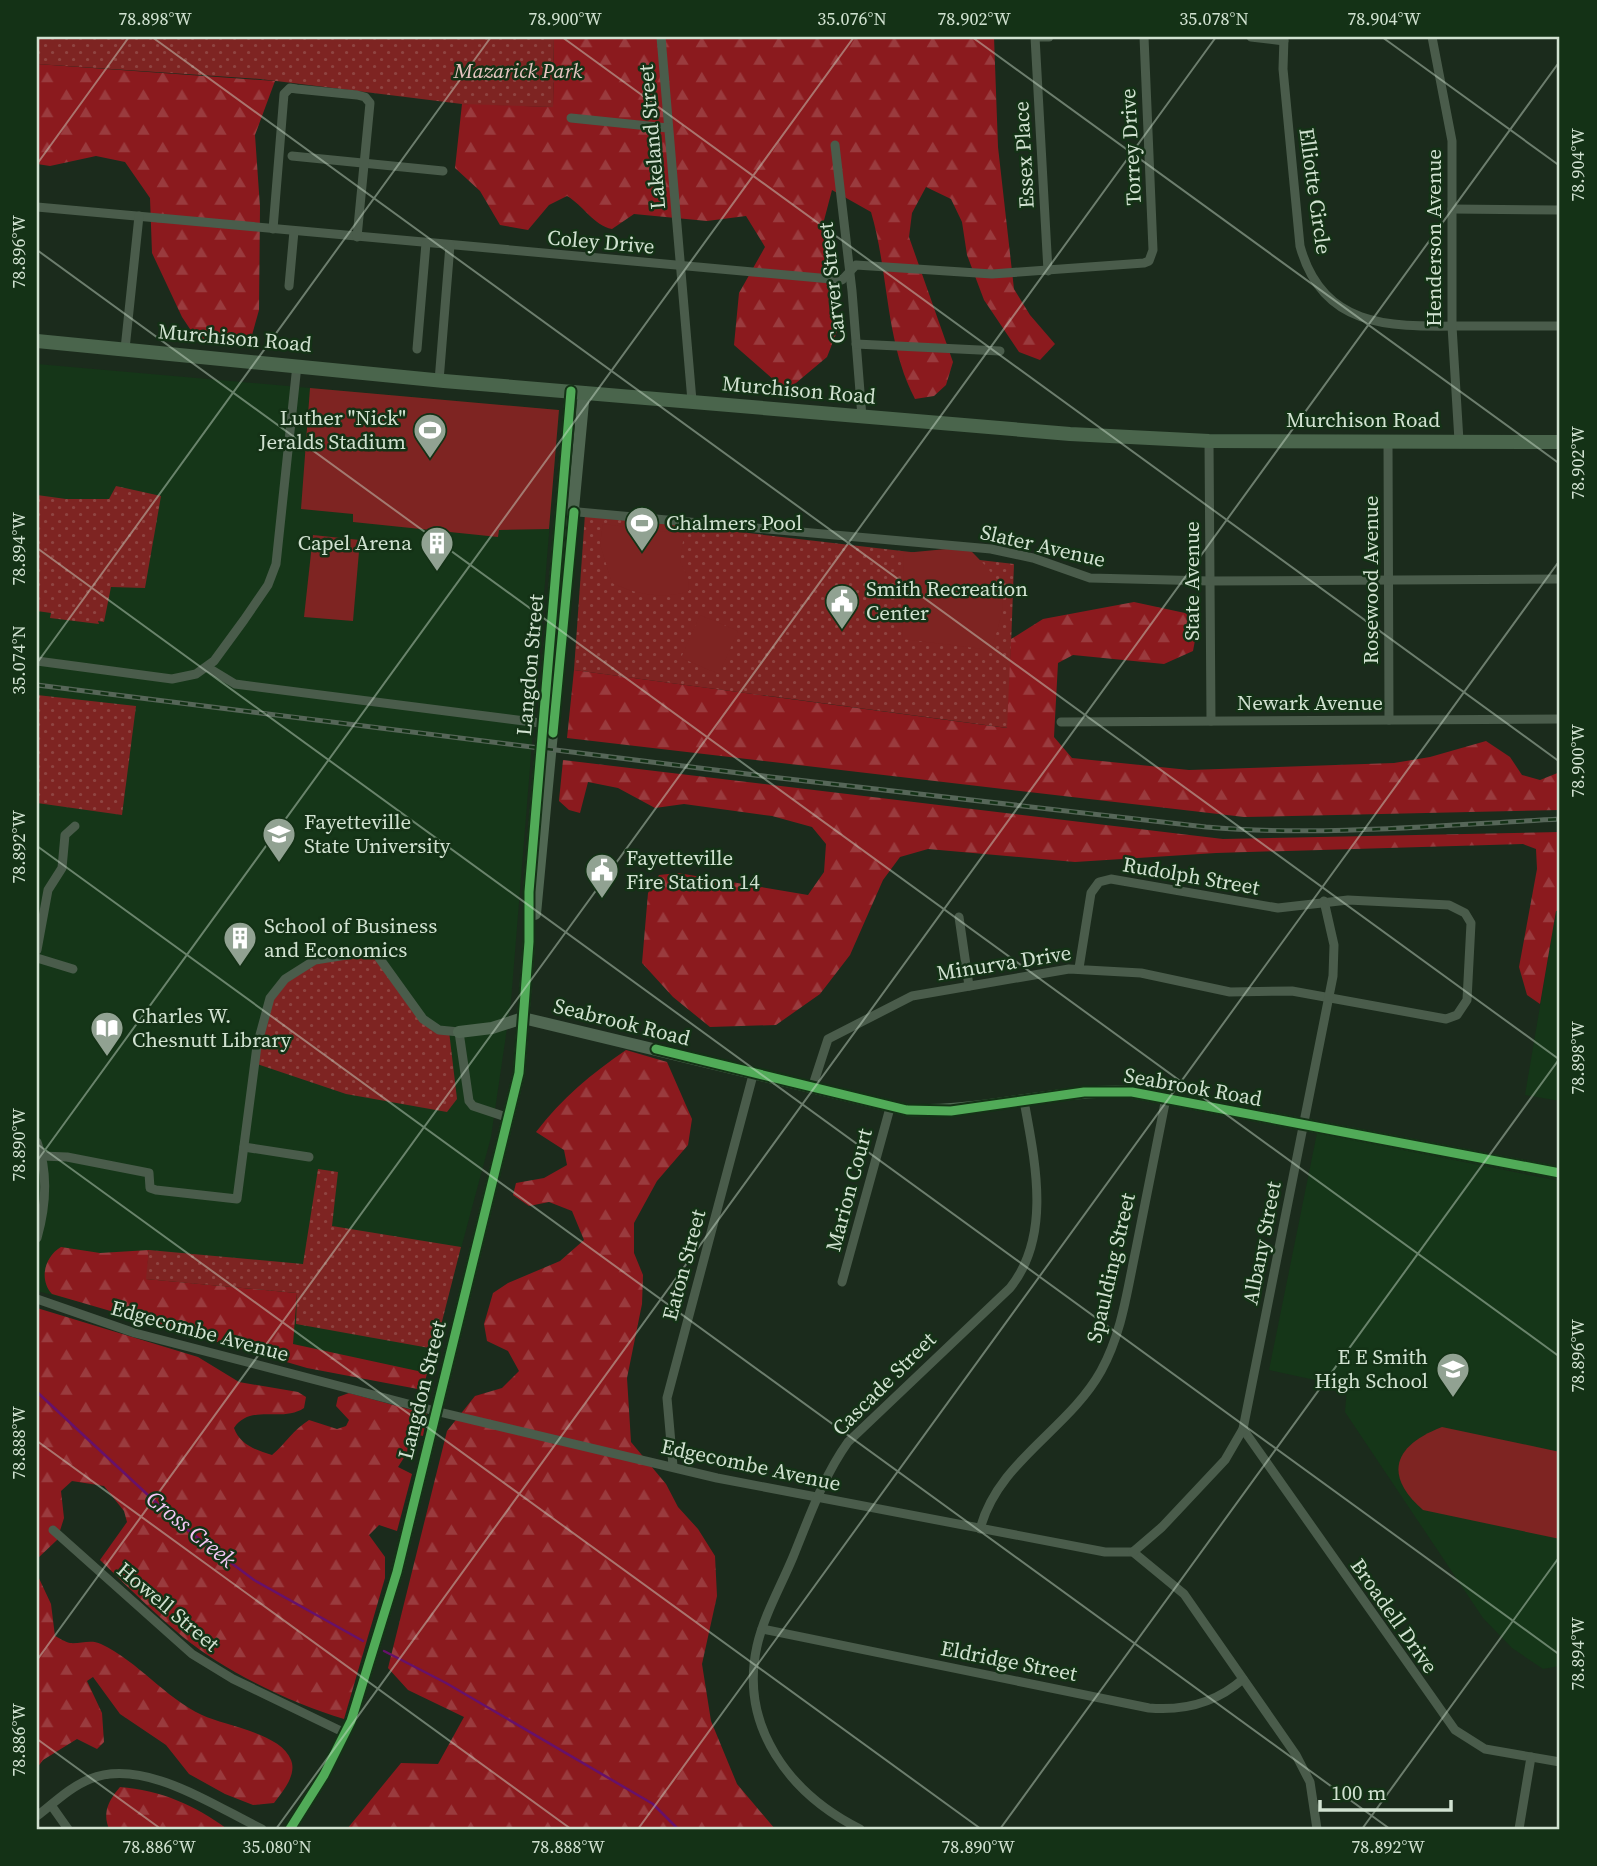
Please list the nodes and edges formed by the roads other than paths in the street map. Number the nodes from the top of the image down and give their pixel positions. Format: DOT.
graph roads {
  1 [pos="661,37"];
  2 [pos="1035,37"];
  3 [pos="1049,37"];
  4 [pos="1144,37"];
  5 [pos="1251,37"];
  6 [pos="1433,37"];
  7 [pos="1284,39"];
  8 [pos="571,118"];
  9 [pos="668,128"];
  10 [pos="835,145"];
  11 [pos="292,156"];
  12 [pos="362,162"];
  13 [pos="443,171"];
  14 [pos="37,207"];
  15 [pos="1452,209"];
  16 [pos="1560,210"];
  17 [pos="139,216"];
  18 [pos="273,229"];
  19 [pos="294,231"];
  20 [pos="357,237"];
  21 [pos="426,243"];
  22 [pos="450,245"];
  23 [pos="1152,256"];
  24 [pos="680,267"];
  25 [pos="1048,271"];
  26 [pos="849,272"];
  27 [pos="289,286"];
  28 [pos="1452,326"];
  29 [pos="1560,326"];
  30 [pos="37,341"];
  31 [pos="856,344"];
  32 [pos="125,349"];
  33 [pos="417,349"];
  34 [pos="1000,351"];
  35 [pos="297,365"];
  36 [pos="439,381"];
  37 [pos="578,391"];
  38 [pos="691,401"];
  39 [pos="862,417"];
  40 [pos="1388,440"];
  41 [pos="1209,441"];
  42 [pos="1458,441"];
  43 [pos="1560,442"];
  44 [pos="561,510"];
  45 [pos="574,512"];
  46 [pos="1560,579"];
  47 [pos="1389,580"];
  48 [pos="1210,581"];
  49 [pos="37,661"];
  50 [pos="207,667"];
  51 [pos="1560,719"];
  52 [pos="1389,720"];
  53 [pos="1211,721"];
  54 [pos="1061,722"];
  55 [pos="548,724"];
  56 [pos="75,826"];
  57 [pos="1324,901"];
  58 [pos="959,917"];
  59 [pos="37,950"];
  60 [pos="37,958"];
  61 [pos="1079,968"];
  62 [pos="73,969"];
  63 [pos="969,986"];
  64 [pos="1330,997"];
  65 [pos="523,1018"];
  66 [pos="459,1032"];
  67 [pos="753,1075"];
  68 [pos="812,1088"];
  69 [pos="1166,1098"];
  70 [pos="1024,1101"];
  71 [pos="890,1108"];
  72 [pos="509,1118"];
  73 [pos="1303,1124"];
  74 [pos="37,1142"];
  75 [pos="244,1147"];
  76 [pos="42,1156"];
  77 [pos="309,1157"];
  78 [pos="1560,1173"];
  79 [pos="37,1238"];
  80 [pos="842,1282"];
  81 [pos="37,1299"];
  82 [pos="435,1410"];
  83 [pos="1243,1429"];
  84 [pos="673,1466"];
  85 [pos="818,1498"];
  86 [pos="980,1529"];
  87 [pos="54,1530"];
  88 [pos="1133,1552"];
  89 [pos="762,1629"];
  90 [pos="1243,1679"];
  91 [pos="345,1733"];
  92 [pos="1531,1757"];
  93 [pos="1560,1762"];
  94 [pos="51,1805"];
  95 [pos="37,1816"];
  96 [pos="68,1829"];
  97 [pos="262,1829"];
  98 [pos="290,1829"];
  99 [pos="860,1829"];
  100 [pos="1317,1829"];
  101 [pos="1519,1829"];
  1 -- 9 [label="street, Lakeland Street"];
  2 -- 3 [label="street"];
  2 -- 25 [label="street, Essex Place"];
  4 -- 23 [label="street, Torrey Drive"];
  5 -- 7 [label="street"];
  6 -- 15 [label="street, Henderson Avenue"];
  7 -- 28 [label="street, Elliotte Circle"];
  8 -- 9 [label="street"];
  9 -- 24 [label="street, Lakeland Street"];
  10 -- 26 [label="street, Carver Street"];
  11 -- 12 [label="street"];
  12 -- 13 [label="street"];
  12 -- 18 [label="street"];
  12 -- 20 [label="street"];
  14 -- 17 [label="street, Coley Drive"];
  15 -- 16 [label="street"];
  15 -- 28 [label="street, Henderson Avenue"];
  17 -- 18 [label="street, Coley Drive"];
  17 -- 32 [label="street"];
  18 -- 19 [label="street, Coley Drive"];
  19 -- 20 [label="street, Coley Drive"];
  19 -- 27 [label="street"];
  20 -- 21 [label="street, Coley Drive"];
  21 -- 22 [label="street, Coley Drive"];
  21 -- 33 [label="street"];
  22 -- 24 [label="street, Coley Drive"];
  22 -- 36 [label="street"];
  23 -- 25 [label="street, Coley Drive"];
  24 -- 26 [label="street, Coley Drive"];
  24 -- 38 [label="street, Lakeland Street"];
  25 -- 26 [label="street, Coley Drive"];
  26 -- 31 [label="street, Carver Street"];
  28 -- 29 [label="street, Elliotte Circle"];
  28 -- 42 [label="street, Henderson Avenue"];
  30 -- 32 [label="main road, Murchison Road"];
  31 -- 34 [label="street"];
  31 -- 39 [label="street, Carver Street"];
  32 -- 35 [label="main road, Murchison Road"];
  35 -- 36 [label="main road, Murchison Road"];
  35 -- 50 [label="street"];
  36 -- 37 [label="main road, Murchison Road"];
  37 -- 38 [label="main road, Murchison Road"];
  37 -- 44 [label="street, Langdon Street"];
  37 -- 45 [label="street, Langdon Street"];
  38 -- 39 [label="main road, Murchison Road"];
  39 -- 41 [label="main road, Murchison Road"];
  40 -- 41 [label="main road, Murchison Road"];
  40 -- 42 [label="main road, Murchison Road"];
  40 -- 47 [label="street, Rosewood Avenue"];
  41 -- 48 [label="street, State Avenue"];
  42 -- 43 [label="main road, Murchison Road"];
  44 -- 45 [label="street, Slater Avenue"];
  44 -- 55 [label="street, Langdon Street"];
  45 -- 48 [label="street, Slater Avenue"];
  45 -- 55 [label="street, Langdon Street"];
  46 -- 47 [label="street, Slater Avenue"];
  47 -- 48 [label="street, Slater Avenue"];
  47 -- 52 [label="street, Rosewood Avenue"];
  48 -- 53 [label="street, State Avenue"];
  49 -- 50 [label="street"];
  50 -- 55 [label="street"];
  51 -- 52 [label="street, Newark Avenue"];
  52 -- 53 [label="street, Newark Avenue"];
  53 -- 54 [label="street, Newark Avenue"];
  55 -- 65 [label="street, Langdon Street"];
  56 -- 59 [label="street"];
  57 -- 61 [label="street, Rudolph Street"];
  57 -- 64 [label="street, Albany Street"];
  57 -- 64 [label="street, Minurva Drive"];
  58 -- 63 [label="street"];
  60 -- 62 [label="street"];
  61 -- 63 [label="street, Minurva Drive"];
  61 -- 64 [label="street, Minurva Drive"];
  63 -- 68 [label="street, Minurva Drive"];
  64 -- 73 [label="street, Albany Street"];
  65 -- 66 [label="street, Seabrook Road"];
  65 -- 67 [label="street, Seabrook Road"];
  65 -- 72 [label="street, Langdon Street"];
  66 -- 72 [label="street"];
  66 -- 75 [label="street"];
  67 -- 68 [label="street, Seabrook Road"];
  67 -- 84 [label="street, Eaton Street"];
  68 -- 71 [label="street, Seabrook Road"];
  69 -- 70 [label="street, Seabrook Road"];
  69 -- 73 [label="street, Seabrook Road"];
  69 -- 86 [label="street, Spaulding Street"];
  70 -- 71 [label="street, Seabrook Road"];
  70 -- 85 [label="street, Cascade Street"];
  71 -- 80 [label="street, Marion Court"];
  72 -- 82 [label="street, Langdon Street"];
  73 -- 78 [label="street, Seabrook Road"];
  73 -- 83 [label="street, Albany Street"];
  74 -- 76 [label="street"];
  75 -- 76 [label="street"];
  75 -- 77 [label="street"];
  76 -- 79 [label="street"];
  81 -- 82 [label="street, Edgecombe Avenue"];
  82 -- 84 [label="street, Edgecombe Avenue"];
  82 -- 91 [label="street, Langdon Street"];
  83 -- 88 [label="street, Albany Street"];
  83 -- 92 [label="street, Broadell Drive"];
  84 -- 85 [label="street, Edgecombe Avenue"];
  85 -- 86 [label="street, Edgecombe Avenue"];
  85 -- 89 [label="street, Cascade Street"];
  86 -- 88 [label="street, Edgecombe Avenue"];
  87 -- 91 [label="street, Howell Street"];
  88 -- 90 [label="street"];
  89 -- 90 [label="street, Eldridge Street"];
  89 -- 99 [label="street, Cascade Street"];
  90 -- 100 [label="street"];
  91 -- 98 [label="street, Langdon Street"];
  92 -- 93 [label="street, Broadell Drive"];
  92 -- 101 [label="street"];
  94 -- 95 [label="street"];
  94 -- 96 [label="street"];
  94 -- 97 [label="street"];
}
